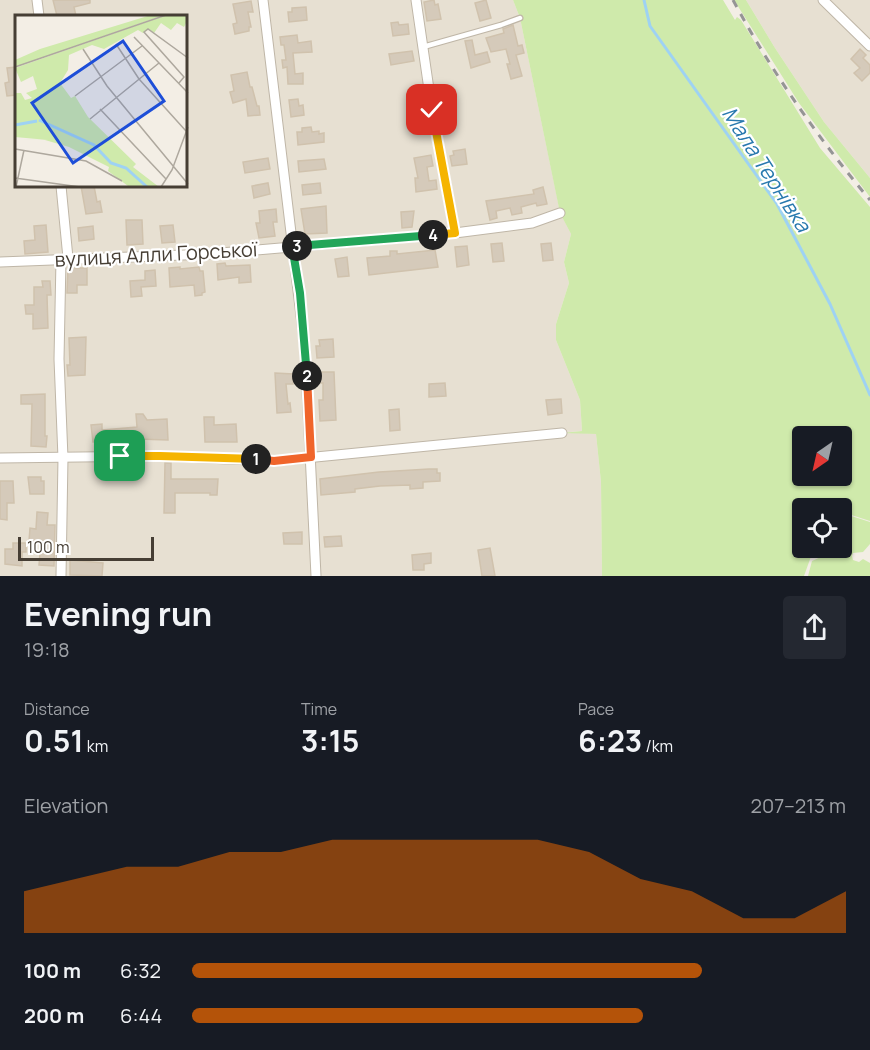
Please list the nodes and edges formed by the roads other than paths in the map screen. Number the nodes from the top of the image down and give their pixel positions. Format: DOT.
graph roads {
  1 [pos="37,0"];
  2 [pos="263,0"];
  3 [pos="416,0"];
  4 [pos="823,0"];
  5 [pos="39,15"];
  6 [pos="520,18"];
  7 [pos="870,46"];
  8 [pos="423,47"];
  9 [pos="61,188"];
  10 [pos="560,213"];
  11 [pos="455,233"];
  12 [pos="292,246"];
  13 [pos="65,258"];
  14 [pos="0,262"];
  15 [pos="562,433"];
  16 [pos="311,457"];
  17 [pos="0,458"];
  18 [pos="63,458"];
  19 [pos="61,576"];
  20 [pos="316,576"];
  1 -- 5 [label="street"];
  2 -- 12 [label="street"];
  3 -- 8 [label="street"];
  4 -- 7 [label="street"];
  6 -- 8 [label="lane"];
  8 -- 11 [label="street"];
  9 -- 13 [label="street"];
  10 -- 11 [label="street, вулиця Алли Горської"];
  11 -- 12 [label="street, вулиця Алли Горської"];
  12 -- 13 [label="street, вулиця Алли Горської"];
  12 -- 16 [label="street"];
  13 -- 14 [label="street, вулиця Алли Горської"];
  13 -- 18 [label="street"];
  15 -- 16 [label="street"];
  16 -- 18 [label="street"];
  16 -- 20 [label="street"];
  17 -- 18 [label="street"];
  18 -- 19 [label="street"];
}
